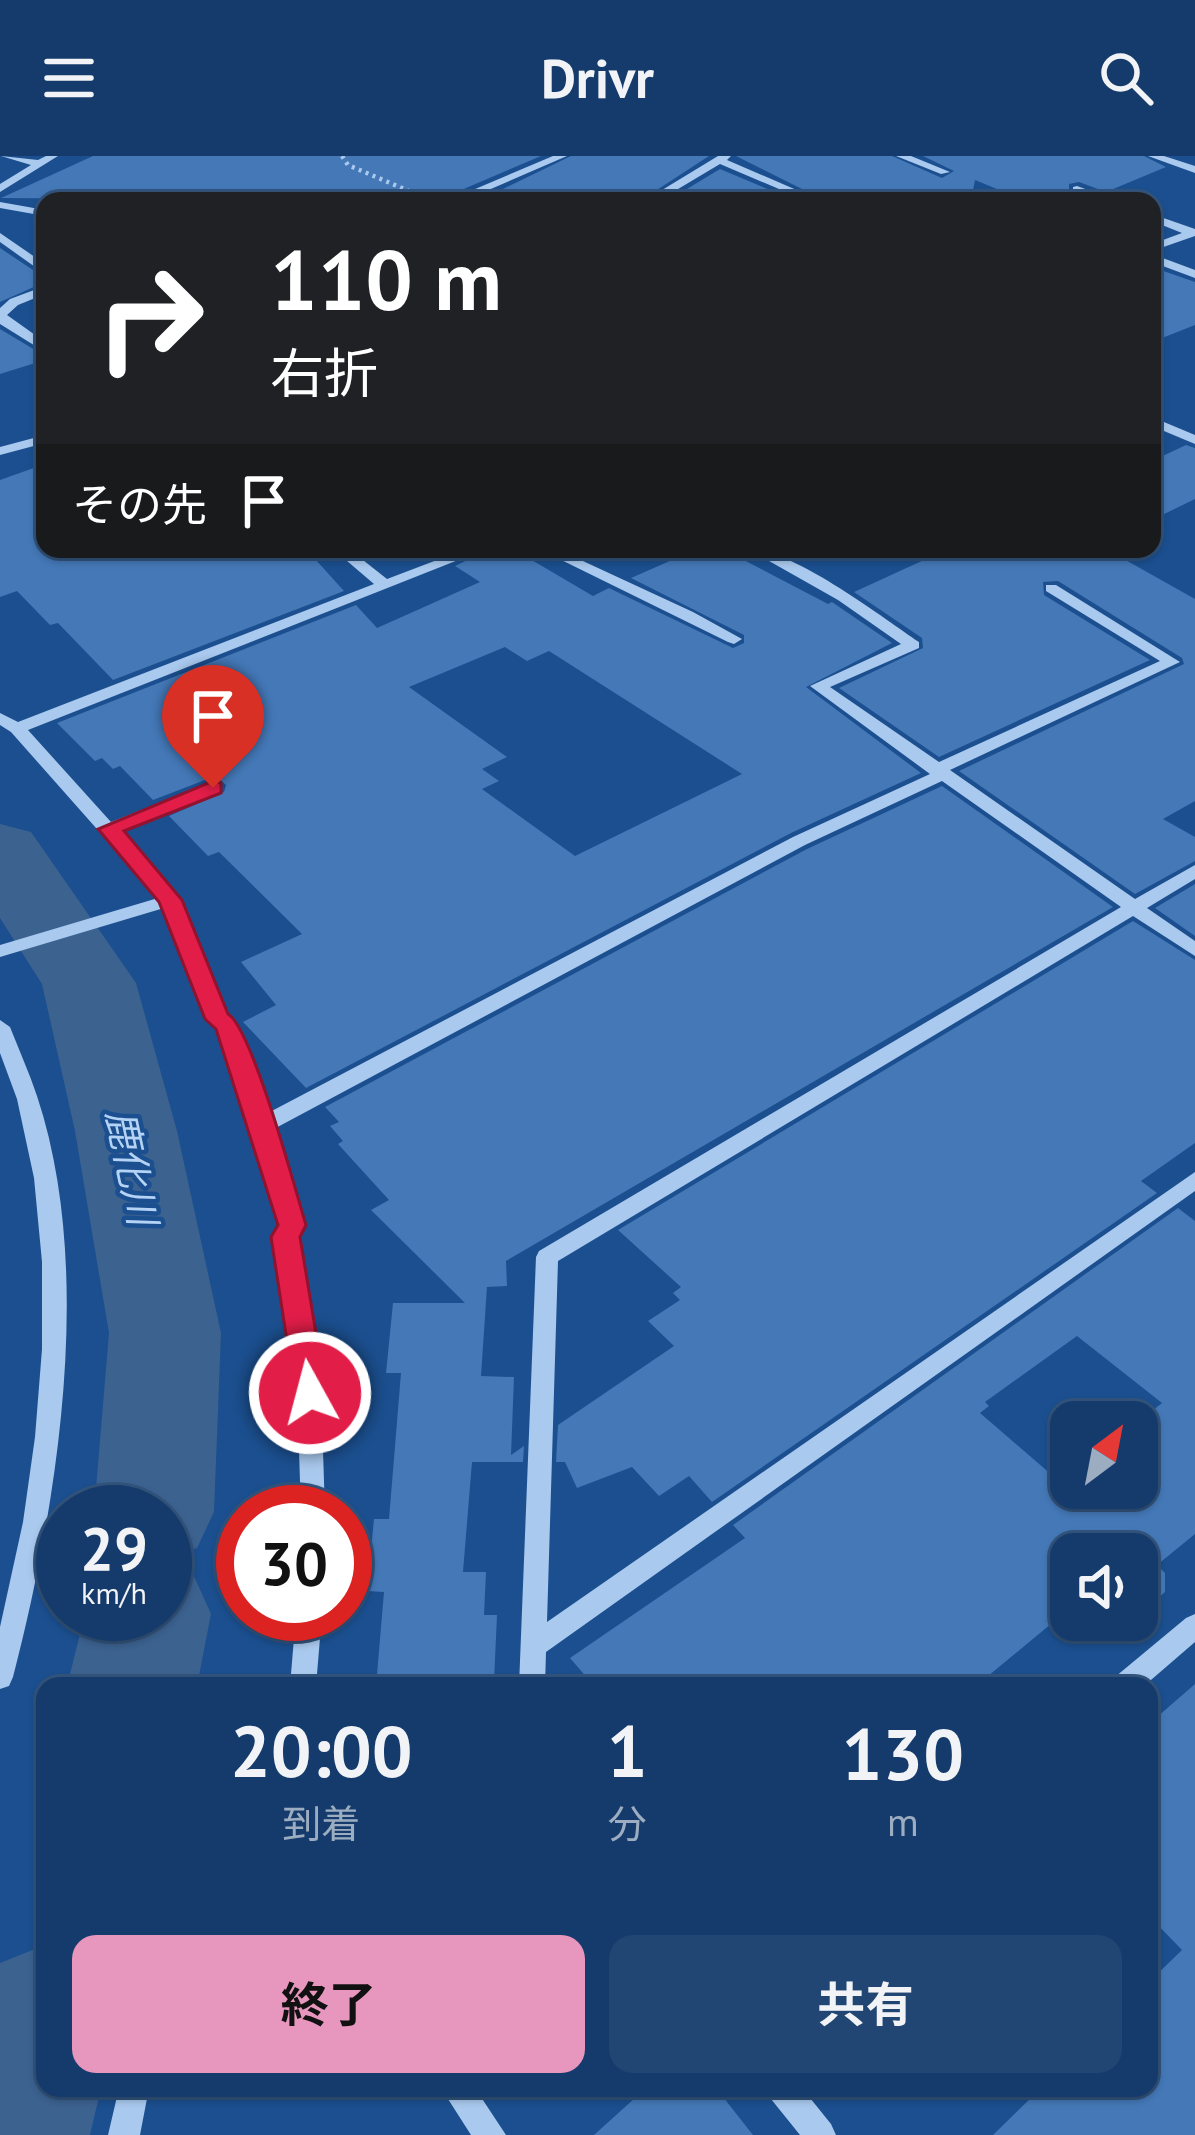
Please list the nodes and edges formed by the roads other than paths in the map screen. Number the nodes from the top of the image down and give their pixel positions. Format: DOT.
graph roads {
  1 [pos="6,156"];
  2 [pos="53,156"];
  3 [pos="562,156"];
  4 [pos="901,156"];
  5 [pos="1153,156"];
  6 [pos="723,158"];
  7 [pos="40,164"];
  8 [pos="1195,170"];
  9 [pos="944,172"];
  10 [pos="0,189"];
  11 [pos="1077,189"];
  12 [pos="475,192"];
  13 [pos="665,192"];
  14 [pos="797,192"];
  15 [pos="1085,192"];
  16 [pos="0,205"];
  17 [pos="36,211"];
  18 [pos="1161,220"];
  19 [pos="1194,232"];
  20 [pos="0,236"];
  21 [pos="1161,245"];
  22 [pos="1161,261"];
  23 [pos="36,263"];
  24 [pos="1195,274"];
  25 [pos="36,293"];
  26 [pos="36,341"];
  27 [pos="1161,425"];
  28 [pos="1195,440"];
  29 [pos="36,441"];
  30 [pos="0,451"];
  31 [pos="351,558"];
  32 [pos="456,558"];
  33 [pos="564,558"];
  34 [pos="772,558"];
  35 [pos="386,586"];
  36 [pos="1051,588"];
  37 [pos="734,639"];
  38 [pos="9,723"];
  39 [pos="939,772"];
  40 [pos="213,788"];
  41 [pos="110,829"];
  42 [pos="1195,871"];
  43 [pos="170,900"];
  44 [pos="1133,908"];
  45 [pos="1195,950"];
  46 [pos="0,952"];
  47 [pos="0,1028"];
  48 [pos="261,1126"];
  49 [pos="1195,1180"];
  50 [pos="313,1485"];
  51 [pos="1195,1626"];
  52 [pos="307,1641"];
  53 [pos="535,1646"];
  54 [pos="0,1677"];
  55 [pos="304,1677"];
  56 [pos="533,1677"];
  57 [pos="1135,1677"];
  58 [pos="132,2097"];
  59 [pos="463,2097"];
  60 [pos="789,2097"];
  61 [pos="124,2135"];
  62 [pos="490,2135"];
  63 [pos="820,2135"];
  1 -- 7 [label="street"];
  2 -- 7 [label="street"];
  3 -- 12 [label="street"];
  4 -- 9 [label="street"];
  5 -- 8 [label="street"];
  6 -- 13 [label="street"];
  6 -- 14 [label="street"];
  7 -- 10 [label="street"];
  11 -- 15 [label="street"];
  16 -- 17 [label="street"];
  18 -- 19 [label="street"];
  19 -- 21 [label="street"];
  20 -- 23 [label="street"];
  22 -- 24 [label="street"];
  25 -- 26 [label="street"];
  27 -- 28 [label="street"];
  29 -- 30 [label="street"];
  31 -- 35 [label="street"];
  32 -- 35 [label="street"];
  33 -- 37 [label="street"];
  34 -- 39 [label="street"];
  35 -- 38 [label="street"];
  36 -- 39 [label="street"];
  38 -- 41 [label="street"];
  39 -- 44 [label="street"];
  39 -- 48 [label="street"];
  40 -- 41 [label="street"];
  41 -- 43 [label="street"];
  42 -- 44 [label="street"];
  43 -- 46 [label="street"];
  43 -- 48 [label="street"];
  44 -- 45 [label="street"];
  44 -- 53 [label="street"];
  47 -- 54 [label="street"];
  48 -- 50 [label="street"];
  49 -- 53 [label="street"];
  51 -- 57 [label="street"];
  52 -- 55 [label="street"];
  53 -- 56 [label="street"];
  58 -- 61 [label="street"];
  59 -- 62 [label="street"];
  60 -- 63 [label="street"];
}
